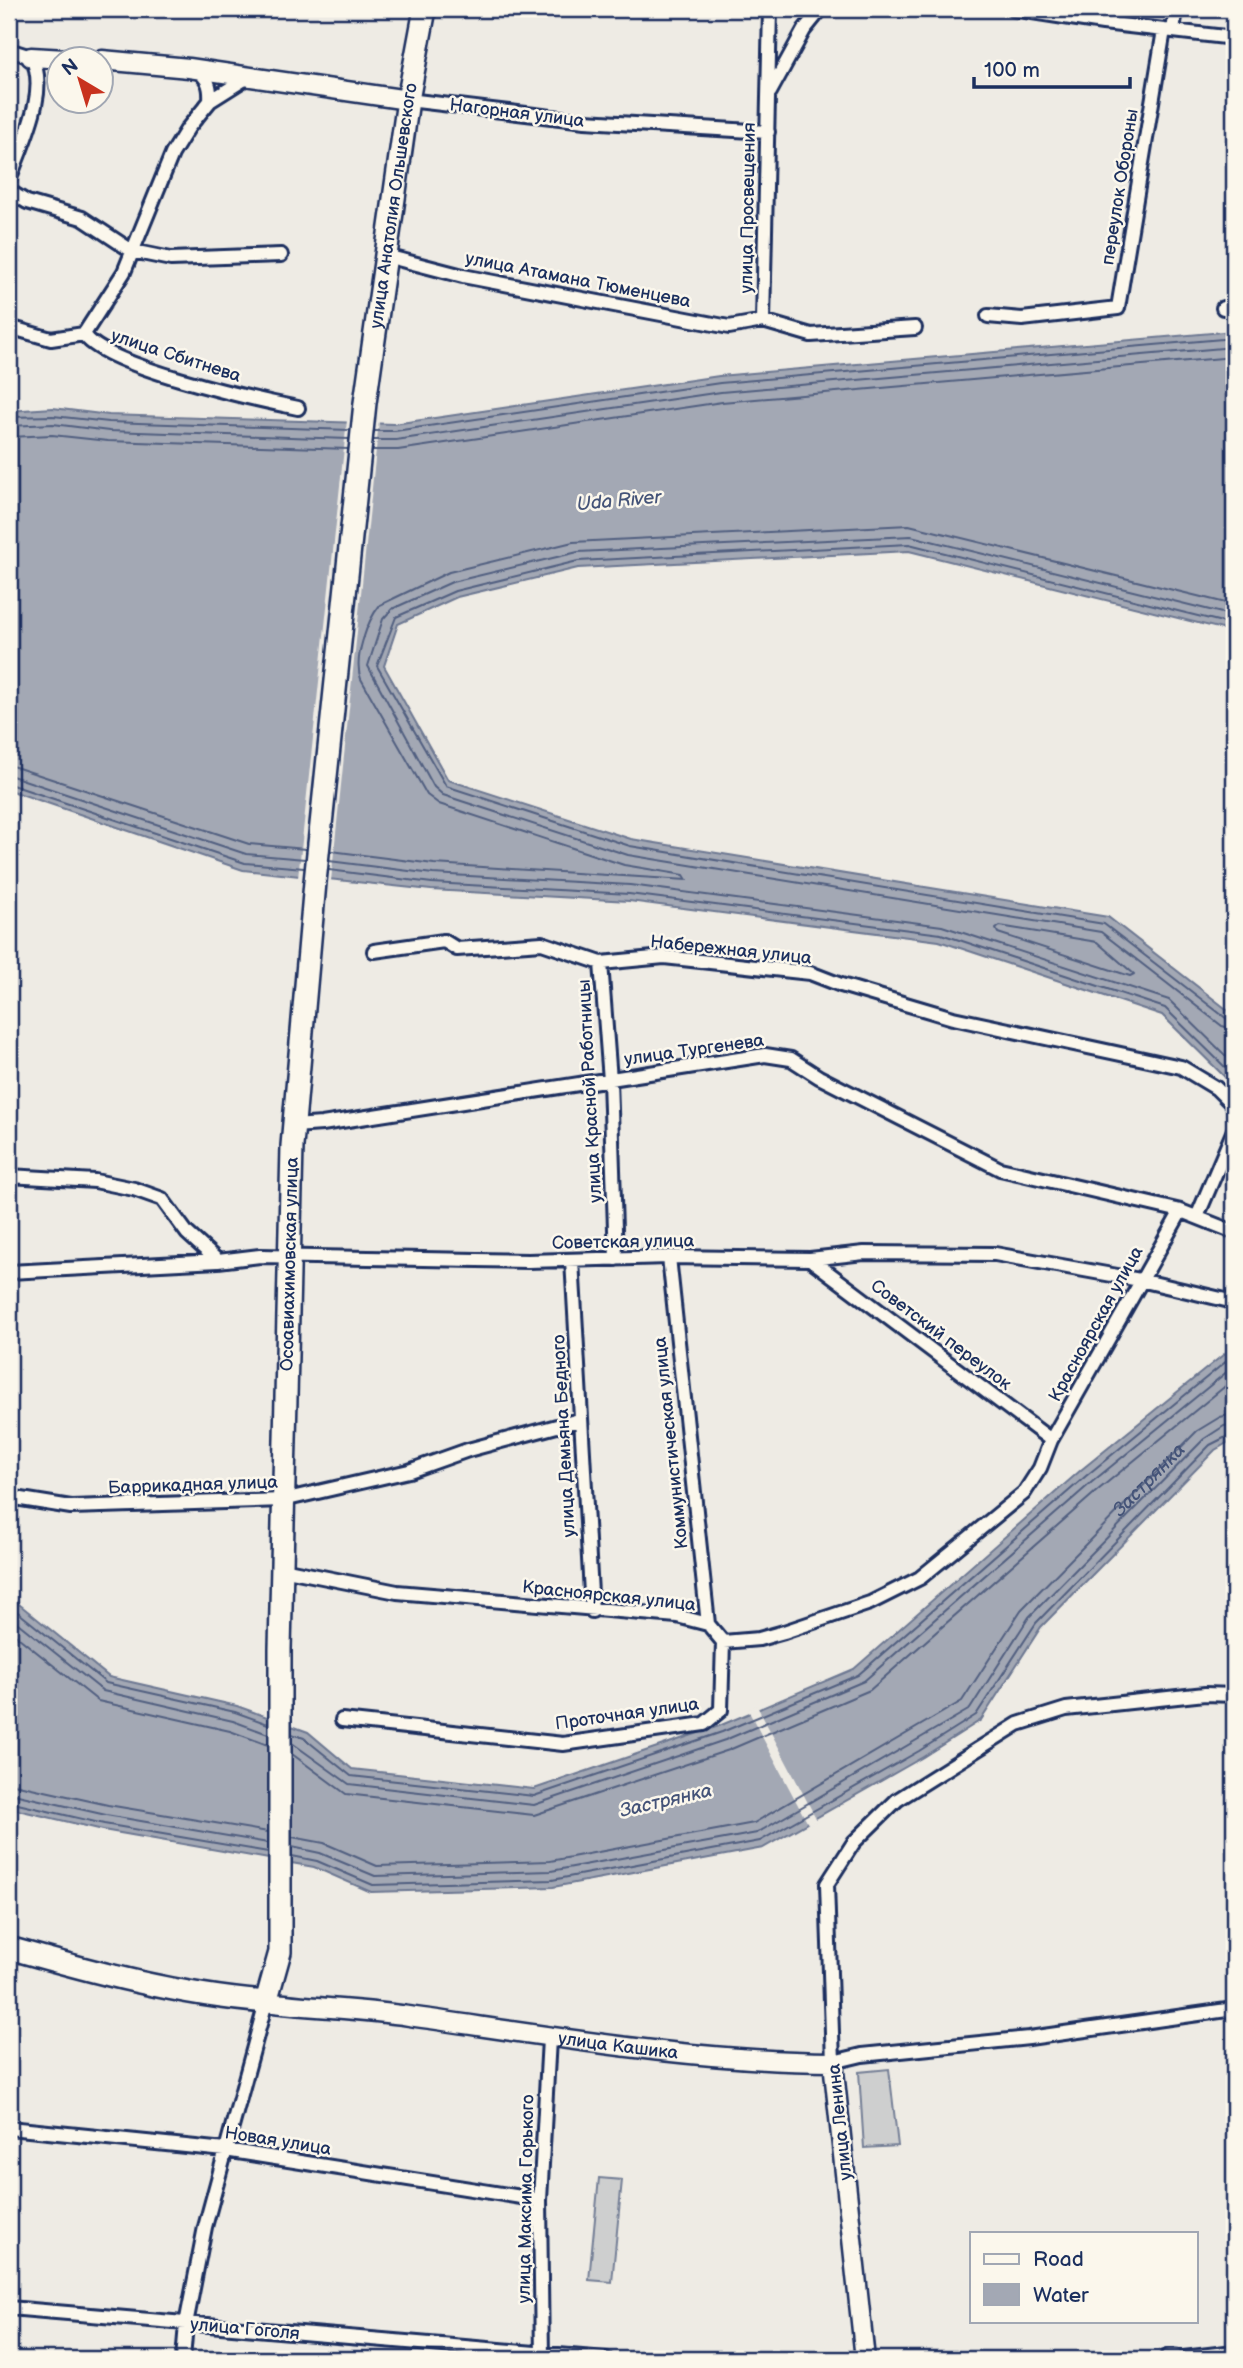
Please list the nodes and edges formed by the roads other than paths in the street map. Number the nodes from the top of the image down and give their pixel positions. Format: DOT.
graph roads {
  1 [pos="425,9"];
  2 [pos="770,9"];
  3 [pos="821,9"];
  4 [pos="1013,9"];
  5 [pos="1176,9"];
  6 [pos="1168,30"];
  7 [pos="1234,38"];
  8 [pos="9,50"];
  9 [pos="31,57"];
  10 [pos="46,58"];
  11 [pos="9,61"];
  12 [pos="116,61"];
  13 [pos="197,69"];
  14 [pos="247,77"];
  15 [pos="768,96"];
  16 [pos="408,100"];
  17 [pos="210,101"];
  18 [pos="768,132"];
  19 [pos="9,181"];
  20 [pos="9,191"];
  21 [pos="132,251"];
  22 [pos="281,255"];
  23 [pos="386,256"];
  24 [pos="988,316"];
  25 [pos="764,321"];
  26 [pos="9,327"];
  27 [pos="915,328"];
  28 [pos="84,334"];
  29 [pos="298,408"];
  30 [pos="315,882"];
  31 [pos="374,951"];
  32 [pos="601,963"];
  33 [pos="610,1080"];
  34 [pos="1234,1107"];
  35 [pos="294,1125"];
  36 [pos="1234,1130"];
  37 [pos="9,1177"];
  38 [pos="1181,1212"];
  39 [pos="1197,1217"];
  40 [pos="1234,1232"];
  41 [pos="287,1256"];
  42 [pos="669,1257"];
  43 [pos="616,1259"];
  44 [pos="810,1259"];
  45 [pos="572,1260"];
  46 [pos="218,1261"];
  47 [pos="9,1272"];
  48 [pos="1140,1280"];
  49 [pos="1234,1302"];
  50 [pos="579,1420"];
  51 [pos="1051,1440"];
  52 [pos="9,1497"];
  53 [pos="283,1500"];
  54 [pos="282,1569"];
  55 [pos="592,1611"];
  56 [pos="708,1624"];
  57 [pos="723,1642"];
  58 [pos="1234,1695"];
  59 [pos="342,1720"];
  60 [pos="9,1948"];
  61 [pos="266,2002"];
  62 [pos="1234,2009"];
  63 [pos="549,2039"];
  64 [pos="833,2062"];
  65 [pos="9,2128"];
  66 [pos="225,2150"];
  67 [pos="540,2200"];
  68 [pos="9,2308"];
  69 [pos="186,2324"];
  70 [pos="1234,2352"];
  71 [pos="541,2356"];
  72 [pos="183,2359"];
  73 [pos="606,2359"];
  74 [pos="865,2359"];
  75 [pos="1169,2359"];
  76 [pos="1175,2359"];
  1 -- 16 [label="highway, улица Анатолия Ольшевского"];
  2 -- 15 [label="street, улица Просвещения"];
  3 -- 15 [label="street, улица Просвещения"];
  4 -- 6 [label="street"];
  5 -- 6 [label="street, переулок Обороны"];
  6 -- 7 [label="street"];
  6 -- 24 [label="street, переулок Обороны"];
  8 -- 9 [label="street"];
  9 -- 10 [label="street"];
  9 -- 11 [label="street"];
  9 -- 19 [label="street"];
  12 -- 13 [label="street, Нагорная улица"];
  13 -- 14 [label="street, Нагорная улица"];
  13 -- 17 [label="street"];
  14 -- 16 [label="street, Нагорная улица"];
  14 -- 17 [label="street"];
  15 -- 18 [label="street, улица Просвещения"];
  16 -- 18 [label="street, Нагорная улица"];
  16 -- 23 [label="highway, улица Анатолия Ольшевского"];
  17 -- 21 [label="street"];
  18 -- 25 [label="street, улица Просвещения"];
  20 -- 21 [label="street"];
  21 -- 22 [label="street"];
  21 -- 28 [label="street"];
  23 -- 25 [label="street, улица Атамана Тюменцева"];
  23 -- 30 [label="highway, улица Анатолия Ольшевского"];
  25 -- 27 [label="street"];
  26 -- 28 [label="street"];
  28 -- 29 [label="street, улица Сбитнева"];
  30 -- 35 [label="highway, Осоавиахимовская улица"];
  31 -- 32 [label="street, Набережная улица"];
  32 -- 33 [label="street, улица Красной Работницы"];
  32 -- 34 [label="street, Набережная улица"];
  33 -- 35 [label="street, улица Тургенева"];
  33 -- 38 [label="street, улица Тургенева"];
  33 -- 43 [label="street, улица Красной Работницы"];
  35 -- 41 [label="highway, Осоавиахимовская улица"];
  36 -- 39 [label="street"];
  37 -- 46 [label="street"];
  38 -- 39 [label="street, улица Тургенева"];
  38 -- 48 [label="street, Красноярская улица"];
  39 -- 40 [label="street, улица Тургенева"];
  41 -- 45 [label="street, Советская улица"];
  41 -- 46 [label="street, Советская улица"];
  41 -- 53 [label="highway, Осоавиахимовская улица"];
  42 -- 43 [label="street, Советская улица"];
  42 -- 44 [label="street, Советская улица"];
  42 -- 56 [label="street, Коммунистическая улица"];
  43 -- 45 [label="street, Советская улица"];
  44 -- 48 [label="street, Советская улица"];
  44 -- 51 [label="street, Советский переулок"];
  45 -- 50 [label="street, улица Демьяна Бедного"];
  46 -- 47 [label="street, Советская улица"];
  48 -- 49 [label="street, Советская улица"];
  48 -- 51 [label="street, Красноярская улица"];
  50 -- 53 [label="street, Баррикадная улица"];
  50 -- 55 [label="street, улица Демьяна Бедного"];
  51 -- 57 [label="street, Красноярская улица"];
  52 -- 53 [label="street, Баррикадная улица"];
  53 -- 54 [label="highway, Осоавиахимовская улица"];
  54 -- 55 [label="street, Красноярская улица"];
  54 -- 61 [label="highway, Осоавиахимовская улица"];
  55 -- 56 [label="street, Красноярская улица"];
  56 -- 57 [label="street, Красноярская улица"];
  57 -- 59 [label="street, Проточная улица"];
  58 -- 64 [label="street, улица Ленина"];
  60 -- 61 [label="highway, улица Кашика"];
  61 -- 63 [label="street, улица Кашика"];
  61 -- 66 [label="street"];
  62 -- 64 [label="street, улица Кашика"];
  63 -- 64 [label="street, улица Кашика"];
  63 -- 67 [label="street, улица Максима Горького"];
  64 -- 74 [label="street, улица Ленина"];
  65 -- 66 [label="street, Новая улица"];
  66 -- 67 [label="street, Новая улица"];
  66 -- 69 [label="street"];
  67 -- 71 [label="street, улица Максима Горького"];
  68 -- 69 [label="street, улица Гоголя"];
  69 -- 71 [label="street, улица Гоголя"];
  69 -- 72 [label="street"];
  70 -- 76 [label="street"];
  71 -- 73 [label="street, улица Гоголя"];
  75 -- 76 [label="street"];
}
